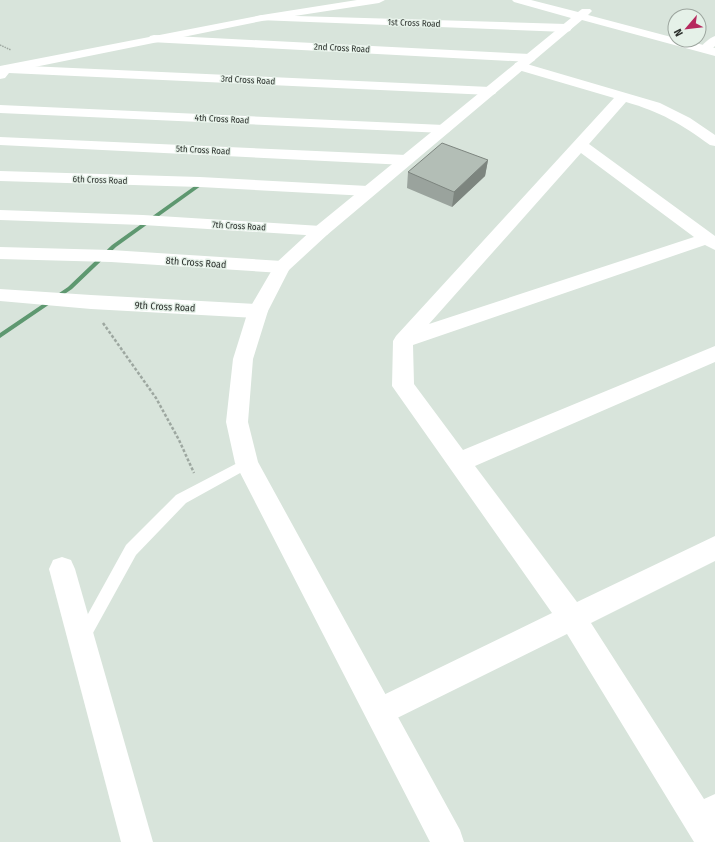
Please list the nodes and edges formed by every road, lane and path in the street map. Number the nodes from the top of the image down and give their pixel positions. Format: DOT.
graph roads {
  1 [pos="379,0"];
  2 [pos="518,0"];
  3 [pos="545,0"];
  4 [pos="262,18"];
  5 [pos="577,19"];
  6 [pos="667,33"];
  7 [pos="154,39"];
  8 [pos="710,45"];
  9 [pos="525,62"];
  10 [pos="2,71"];
  11 [pos="490,91"];
  12 [pos="623,97"];
  13 [pos="0,109"];
  14 [pos="444,129"];
  15 [pos="0,141"];
  16 [pos="715,142"];
  17 [pos="580,145"];
  18 [pos="406,160"];
  19 [pos="0,176"];
  20 [pos="368,191"];
  21 [pos="0,215"];
  22 [pos="321,231"];
  23 [pos="711,241"];
  24 [pos="0,252"];
  25 [pos="282,267"];
  26 [pos="0,295"];
  27 [pos="91,302"];
  28 [pos="258,311"];
  29 [pos="403,341"];
  30 [pos="715,354"];
  31 [pos="459,462"];
  32 [pos="247,463"];
  33 [pos="201,488"];
  34 [pos="715,548"];
  35 [pos="62,569"];
  36 [pos="572,618"];
  37 [pos="82,639"];
  38 [pos="379,712"];
  39 [pos="709,824"];
  40 [pos="137,842"];
  41 [pos="448,842"];
  1 -- 4 [label="street"];
  2 -- 5 [label="street"];
  3 -- 5 [label="street"];
  4 -- 5 [label="street, 1st Cross Road"];
  4 -- 7 [label="street"];
  5 -- 6 [label="street"];
  5 -- 8 [label="street"];
  5 -- 9 [label="street"];
  7 -- 9 [label="street, 2nd Cross Road"];
  7 -- 10 [label="street"];
  9 -- 11 [label="street"];
  9 -- 12 [label="street, 2nd Cross Road"];
  10 -- 11 [label="street, 3rd Cross Road"];
  11 -- 14 [label="street"];
  12 -- 16 [label="street, 2nd Cross Road"];
  12 -- 17 [label="street"];
  13 -- 14 [label="street, 4th Cross Road"];
  14 -- 18 [label="street"];
  15 -- 18 [label="street, 5th Cross Road"];
  17 -- 23 [label="street"];
  17 -- 29 [label="street"];
  18 -- 20 [label="street"];
  19 -- 20 [label="street, 6th Cross Road"];
  20 -- 22 [label="street"];
  21 -- 22 [label="street, 7th Cross Road"];
  22 -- 25 [label="street"];
  23 -- 29 [label="street"];
  24 -- 25 [label="street, 8th Cross Road"];
  25 -- 28 [label="street"];
  26 -- 27 [label="street, 9th Cross Road"];
  27 -- 28 [label="street, 9th Cross Road"];
  27 -- 33 [label="path"];
  28 -- 32 [label="street"];
  29 -- 31 [label="street"];
  30 -- 31 [label="street"];
  31 -- 36 [label="street"];
  32 -- 33 [label="lane"];
  32 -- 38 [label="street"];
  33 -- 37 [label="lane"];
  34 -- 36 [label="street"];
  35 -- 37 [label="street"];
  36 -- 38 [label="street"];
  36 -- 39 [label="street"];
  37 -- 40 [label="street"];
  38 -- 41 [label="street"];
}
